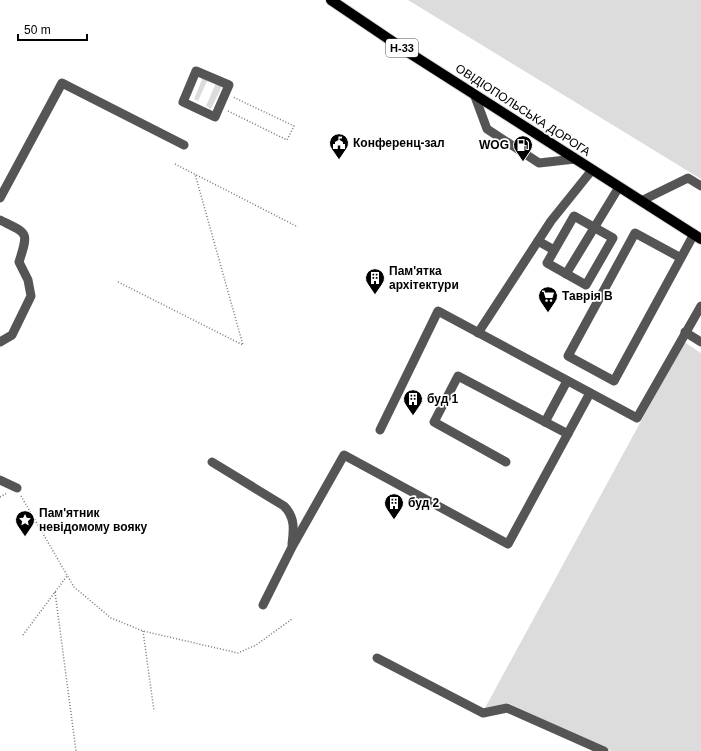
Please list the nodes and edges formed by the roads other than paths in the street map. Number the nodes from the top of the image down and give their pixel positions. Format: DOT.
graph roads {
  1 [pos="331,0"];
  2 [pos="474,94"];
  3 [pos="219,107"];
  4 [pos="184,145"];
  5 [pos="575,159"];
  6 [pos="592,170"];
  7 [pos="701,186"];
  8 [pos="618,187"];
  9 [pos="0,198"];
  10 [pos="641,201"];
  11 [pos="0,220"];
  12 [pos="594,228"];
  13 [pos="697,237"];
  14 [pos="538,240"];
  15 [pos="554,250"];
  16 [pos="681,258"];
  17 [pos="566,274"];
  18 [pos="701,306"];
  19 [pos="478,332"];
  20 [pos="685,332"];
  21 [pos="0,342"];
  22 [pos="701,342"];
  23 [pos="567,380"];
  24 [pos="590,393"];
  25 [pos="545,422"];
  26 [pos="380,430"];
  27 [pos="568,434"];
  28 [pos="212,462"];
  29 [pos="506,462"];
  30 [pos="0,480"];
  31 [pos="17,488"];
  32 [pos="292,547"];
  33 [pos="263,605"];
  34 [pos="377,658"];
  35 [pos="604,751"];
  1 -- 2 [label="main road, ОВІДІОПОЛЬСЬКА ДОРОГА / Н-33"];
  2 -- 5 [label="main road, ОВІДІОПОЛЬСЬКА ДОРОГА / Н-33"];
  2 -- 5 [label="street"];
  3 -- 3 [label="street"];
  4 -- 9 [label="street"];
  5 -- 6 [label="main road, ОВІДІОПОЛЬСЬКА ДОРОГА / Н-33"];
  6 -- 8 [label="main road, ОВІДІОПОЛЬСЬКА ДОРОГА / Н-33"];
  6 -- 14 [label="street"];
  7 -- 10 [label="street"];
  8 -- 10 [label="main road, ОВІДІОПОЛЬСЬКА ДОРОГА / Н-33"];
  8 -- 12 [label="street"];
  10 -- 13 [label="main road, ОВІДІОПОЛЬСЬКА ДОРОГА / Н-33"];
  11 -- 21 [label="street"];
  12 -- 15 [label="street"];
  12 -- 17 [label="street"];
  12 -- 17 [label="street"];
  13 -- 16 [label="street"];
  14 -- 15 [label="street"];
  14 -- 19 [label="street"];
  15 -- 17 [label="street"];
  16 -- 16 [label="street"];
  18 -- 20 [label="street"];
  19 -- 23 [label="street"];
  19 -- 26 [label="street"];
  20 -- 22 [label="street"];
  20 -- 24 [label="street"];
  23 -- 24 [label="street"];
  23 -- 25 [label="street"];
  24 -- 27 [label="street"];
  25 -- 27 [label="street"];
  25 -- 29 [label="street"];
  27 -- 32 [label="street"];
  28 -- 32 [label="street"];
  30 -- 31 [label="street"];
  32 -- 33 [label="street"];
  34 -- 35 [label="street"];
}
